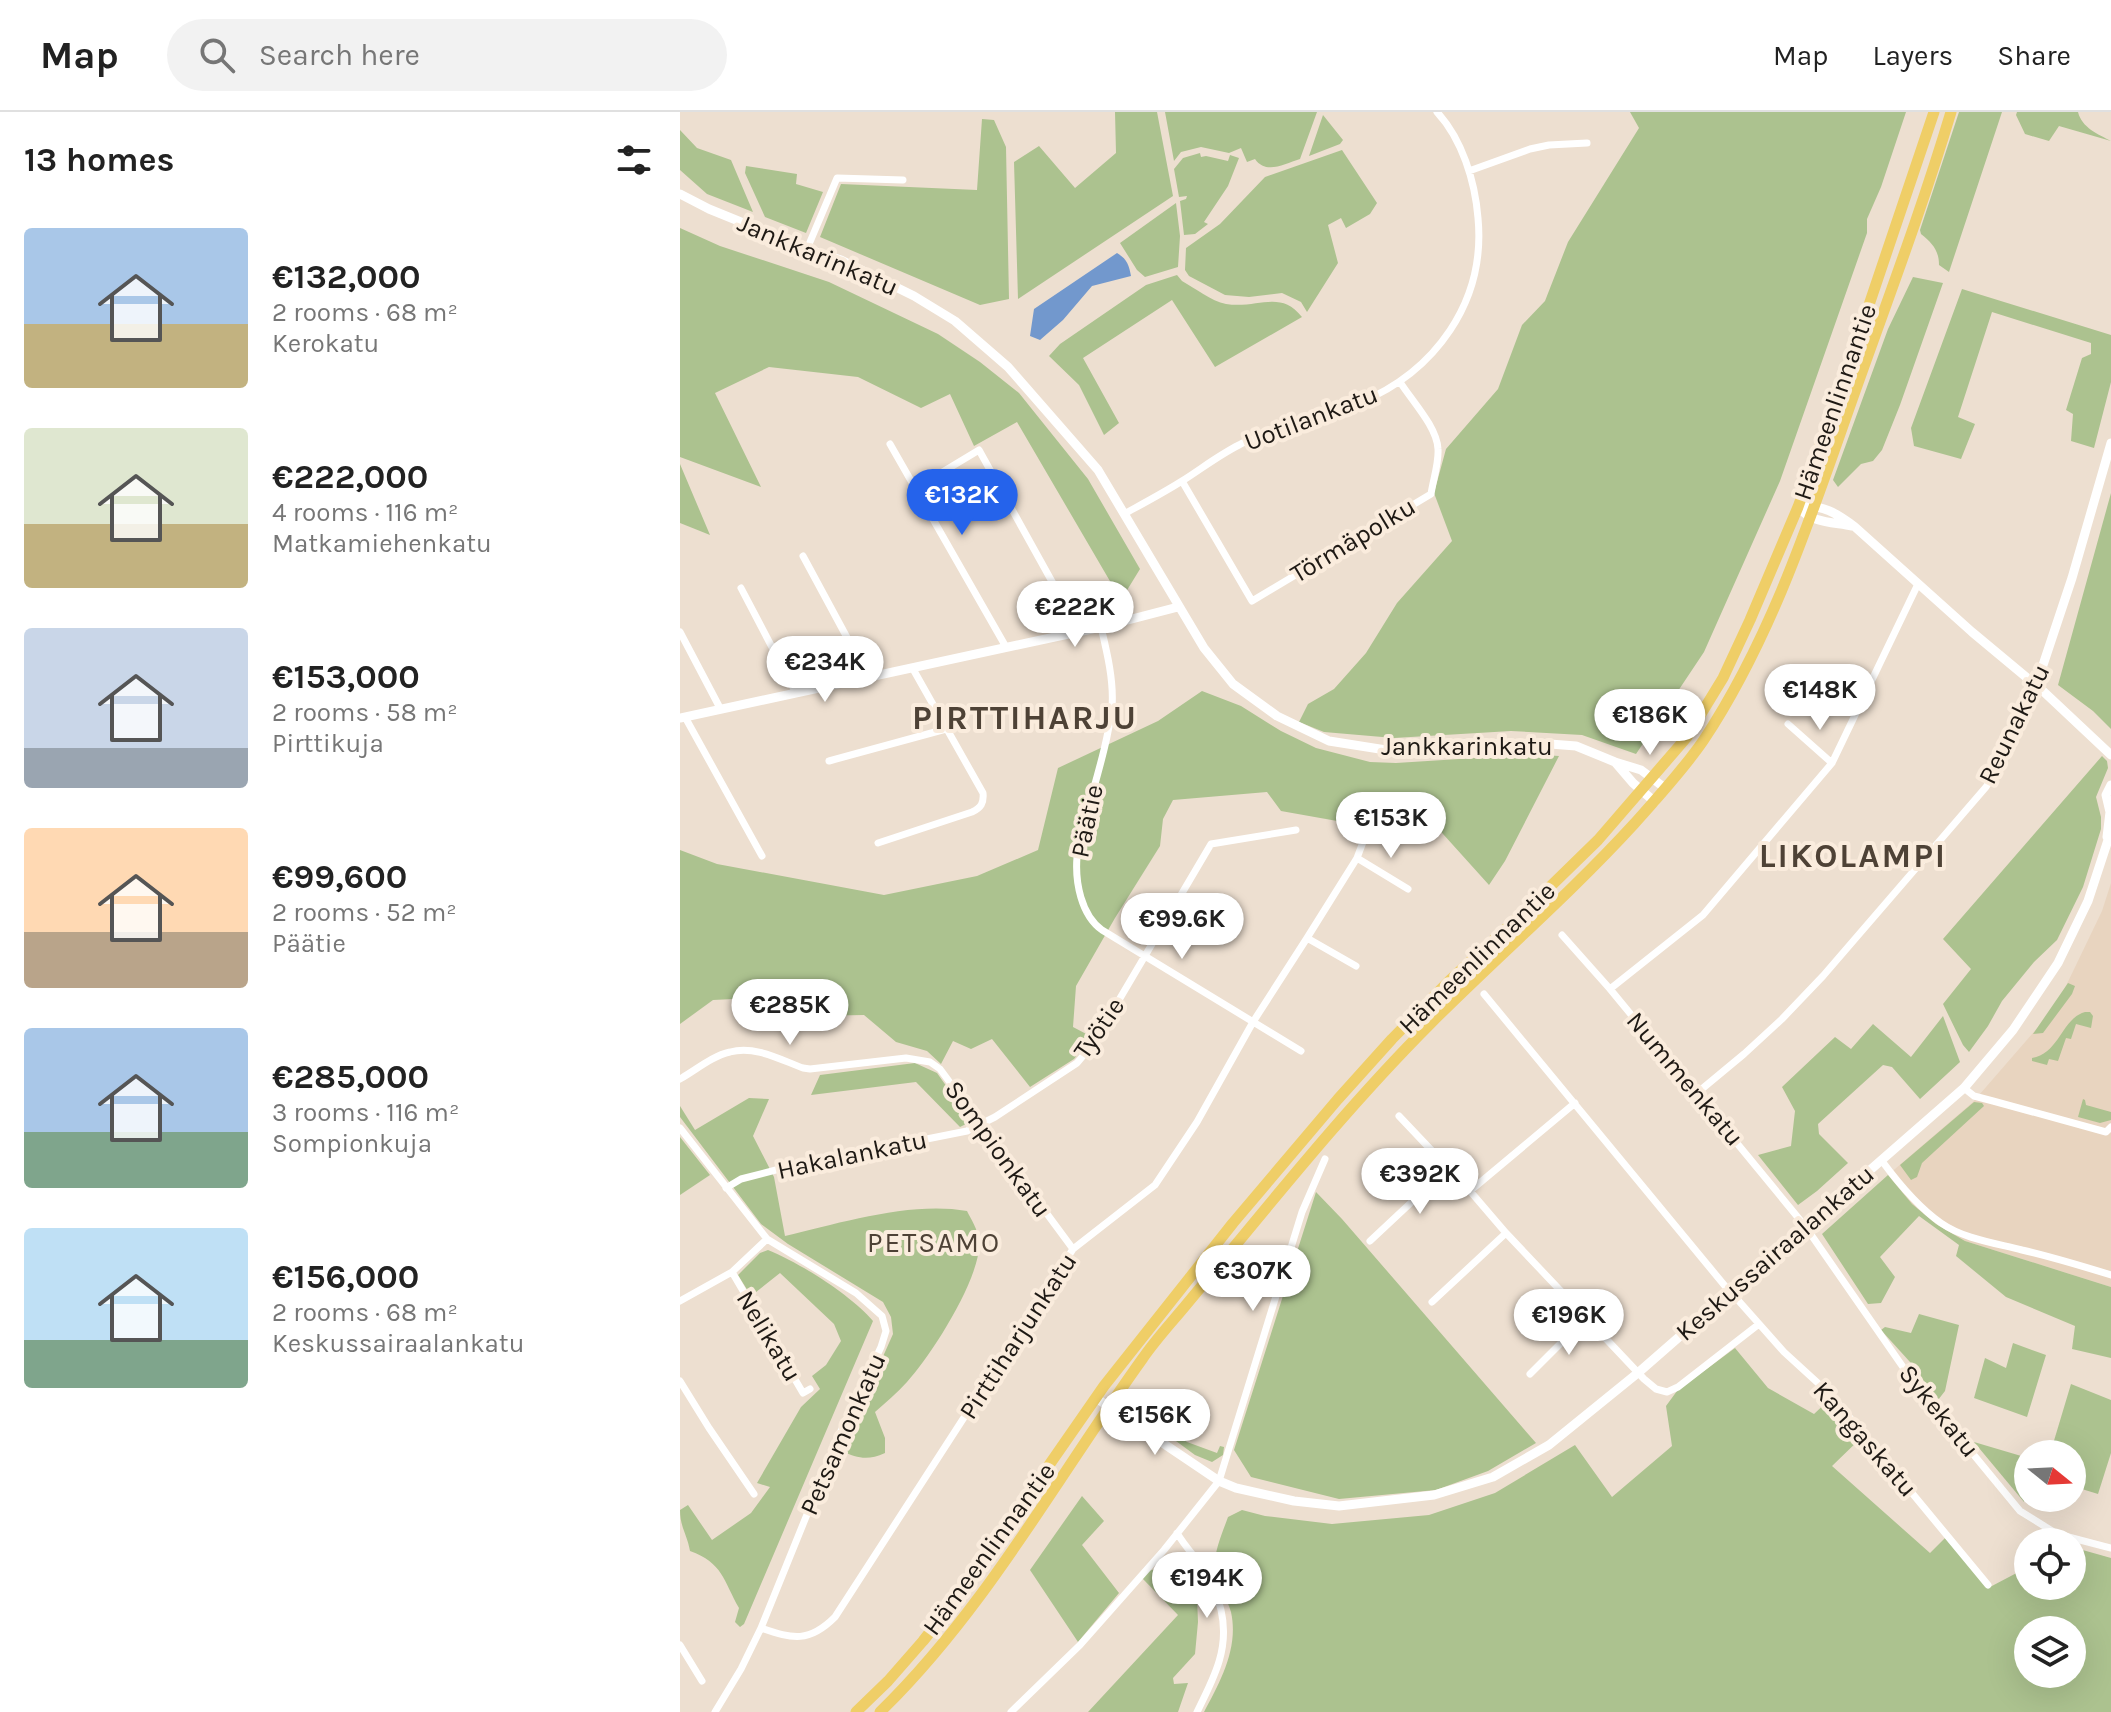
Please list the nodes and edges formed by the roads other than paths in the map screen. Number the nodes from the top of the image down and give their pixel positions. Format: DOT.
graph roads {
  1 [pos="1934,112"];
  2 [pos="1951,112"];
  3 [pos="1441,113"];
  4 [pos="1587,143"];
  5 [pos="1469,171"];
  6 [pos="903,180"];
  7 [pos="680,194"];
  8 [pos="807,249"];
  9 [pos="1400,382"];
  10 [pos="890,444"];
  11 [pos="2110,447"];
  12 [pos="1182,481"];
  13 [pos="916,488"];
  14 [pos="1798,507"];
  15 [pos="1812,511"];
  16 [pos="1124,514"];
  17 [pos="803,556"];
  18 [pos="1918,584"];
  19 [pos="741,588"];
  20 [pos="1178,607"];
  21 [pos="1101,627"];
  22 [pos="680,632"];
  23 [pos="1080,632"];
  24 [pos="1006,647"];
  25 [pos="913,669"];
  26 [pos="866,678"];
  27 [pos="2036,686"];
  28 [pos="796,693"];
  29 [pos="720,708"];
  30 [pos="682,717"];
  31 [pos="1788,724"];
  32 [pos="946,729"];
  33 [pos="2111,755"];
  34 [pos="829,761"];
  35 [pos="1615,762"];
  36 [pos="1832,763"];
  37 [pos="1652,778"];
  38 [pos="2111,785"];
  39 [pos="1665,788"];
  40 [pos="1642,790"];
  41 [pos="1655,802"];
  42 [pos="2110,804"];
  43 [pos="1296,830"];
  44 [pos="2111,831"];
  45 [pos="1363,842"];
  46 [pos="878,843"];
  47 [pos="2106,844"];
  48 [pos="762,856"];
  49 [pos="1357,858"];
  50 [pos="1408,889"];
  51 [pos="1562,935"];
  52 [pos="1307,938"];
  53 [pos="1145,957"];
  54 [pos="1356,966"];
  55 [pos="1610,989"];
  56 [pos="1484,994"];
  57 [pos="1253,1022"];
  58 [pos="1301,1051"];
  59 [pos="680,1079"];
  60 [pos="1964,1088"];
  61 [pos="1697,1093"];
  62 [pos="1575,1103"];
  63 [pos="1399,1116"];
  64 [pos="979,1126"];
  65 [pos="2111,1127"];
  66 [pos="680,1128"];
  67 [pos="1325,1159"];
  68 [pos="1882,1161"];
  69 [pos="1448,1168"];
  70 [pos="726,1188"];
  71 [pos="1470,1191"];
  72 [pos="1805,1226"];
  73 [pos="1506,1233"];
  74 [pos="767,1239"];
  75 [pos="1370,1241"];
  76 [pos="1073,1249"];
  77 [pos="732,1272"];
  78 [pos="2111,1275"];
  79 [pos="1725,1286"];
  80 [pos="1737,1299"];
  81 [pos="680,1301"];
  82 [pos="1432,1302"];
  83 [pos="1586,1318"];
  84 [pos="1759,1324"];
  85 [pos="1639,1372"];
  86 [pos="1530,1374"];
  87 [pos="680,1381"];
  88 [pos="810,1389"];
  89 [pos="1096,1398"];
  90 [pos="1109,1407"];
  91 [pos="1219,1481"];
  92 [pos="754,1494"];
  93 [pos="1177,1533"];
  94 [pos="2111,1548"];
  95 [pos="1988,1585"];
  96 [pos="761,1628"];
  97 [pos="680,1645"];
  98 [pos="702,1681"];
  99 [pos="715,1712"];
  100 [pos="856,1712"];
  101 [pos="880,1712"];
  102 [pos="1011,1712"];
  103 [pos="1197,1712"];
  1 -- 14 [label="main road, Hämeenlinnantie"];
  2 -- 15 [label="main road, Hämeenlinnantie"];
  3 -- 5 [label="street, Uotilankatu"];
  4 -- 5 [label="street"];
  5 -- 9 [label="street, Uotilankatu"];
  6 -- 8 [label="street"];
  7 -- 8 [label="street, Jankkarinkatu"];
  8 -- 16 [label="street, Jankkarinkatu"];
  9 -- 12 [label="street, Uotilankatu"];
  9 -- 12 [label="street, Törmäpolku"];
  10 -- 13 [label="street"];
  11 -- 27 [label="street, Reunakatu"];
  12 -- 16 [label="street, Uotilankatu"];
  13 -- 23 [label="street"];
  13 -- 24 [label="street"];
  14 -- 15 [label="street"];
  14 -- 37 [label="main road, Hämeenlinnantie"];
  15 -- 18 [label="street"];
  15 -- 39 [label="main road, Hämeenlinnantie"];
  16 -- 20 [label="street, Jankkarinkatu"];
  17 -- 26 [label="street"];
  18 -- 27 [label="street"];
  18 -- 36 [label="street"];
  19 -- 28 [label="street"];
  20 -- 21 [label="street"];
  20 -- 35 [label="street, Jankkarinkatu"];
  21 -- 23 [label="street"];
  21 -- 53 [label="street, Päätie"];
  22 -- 29 [label="street"];
  23 -- 24 [label="street"];
  24 -- 25 [label="street"];
  25 -- 26 [label="street"];
  25 -- 32 [label="street"];
  26 -- 28 [label="street"];
  27 -- 33 [label="street"];
  27 -- 61 [label="street, Reunakatu"];
  28 -- 29 [label="street"];
  29 -- 30 [label="street"];
  30 -- 48 [label="street"];
  31 -- 36 [label="street"];
  32 -- 34 [label="street"];
  32 -- 46 [label="street"];
  35 -- 37 [label="street, Jankkarinkatu"];
  35 -- 40 [label="street, Jankkarinkatu"];
  36 -- 55 [label="street"];
  37 -- 39 [label="street, Jankkarinkatu"];
  37 -- 40 [label="main road, Hämeenlinnantie"];
  38 -- 42 [label="street"];
  39 -- 41 [label="main road, Hämeenlinnantie"];
  40 -- 41 [label="street, Jankkarinkatu"];
  40 -- 89 [label="main road, Hämeenlinnantie"];
  41 -- 90 [label="main road, Hämeenlinnantie"];
  42 -- 47 [label="street"];
  43 -- 53 [label="street, Työtie"];
  44 -- 47 [label="street, Keskussairaalankatu"];
  45 -- 49 [label="street, Pirttiharjunkatu"];
  47 -- 60 [label="street, Keskussairaalankatu"];
  49 -- 50 [label="street"];
  49 -- 52 [label="street, Pirttiharjunkatu"];
  51 -- 55 [label="street, Nummenkatu"];
  52 -- 54 [label="street"];
  52 -- 57 [label="street, Pirttiharjunkatu"];
  53 -- 57 [label="street, Päätie"];
  53 -- 64 [label="street, Työtie"];
  55 -- 61 [label="street, Nummenkatu"];
  56 -- 62 [label="street"];
  57 -- 58 [label="street, Päätie"];
  57 -- 76 [label="street, Pirttiharjunkatu"];
  59 -- 64 [label="street, Sompionkatu"];
  60 -- 65 [label="street"];
  60 -- 68 [label="street, Keskussairaalankatu"];
  61 -- 72 [label="street, Nummenkatu"];
  62 -- 71 [label="street"];
  62 -- 79 [label="street"];
  63 -- 69 [label="street"];
  64 -- 70 [label="street, Hakalankatu"];
  64 -- 76 [label="street, Sompionkatu"];
  66 -- 70 [label="street, Petsamonkatu"];
  67 -- 91 [label="street"];
  68 -- 72 [label="street, Keskussairaalankatu"];
  68 -- 78 [label="street"];
  69 -- 71 [label="street"];
  69 -- 75 [label="street"];
  70 -- 74 [label="street, Petsamonkatu"];
  71 -- 73 [label="street"];
  72 -- 85 [label="street, Keskussairaalankatu"];
  72 -- 94 [label="street, Sykekatu"];
  73 -- 82 [label="street"];
  73 -- 83 [label="street"];
  74 -- 77 [label="street"];
  74 -- 96 [label="street, Petsamonkatu"];
  76 -- 96 [label="street, Pirttiharjunkatu"];
  77 -- 81 [label="street"];
  77 -- 88 [label="street, Nelikatu"];
  80 -- 84 [label="street, Kangaskatu"];
  83 -- 85 [label="street"];
  83 -- 86 [label="street"];
  84 -- 85 [label="street"];
  84 -- 95 [label="street, Kangaskatu"];
  85 -- 91 [label="street, Keskussairaalankatu"];
  87 -- 92 [label="street"];
  89 -- 90 [label="street, Keskussairaalankatu"];
  89 -- 100 [label="main road, Hämeenlinnantie"];
  90 -- 91 [label="street, Keskussairaalankatu"];
  90 -- 101 [label="main road, Hämeenlinnantie"];
  91 -- 93 [label="street"];
  93 -- 102 [label="street"];
  93 -- 103 [label="street"];
  96 -- 99 [label="street, Petsamonkatu"];
  97 -- 98 [label="street"];
}
